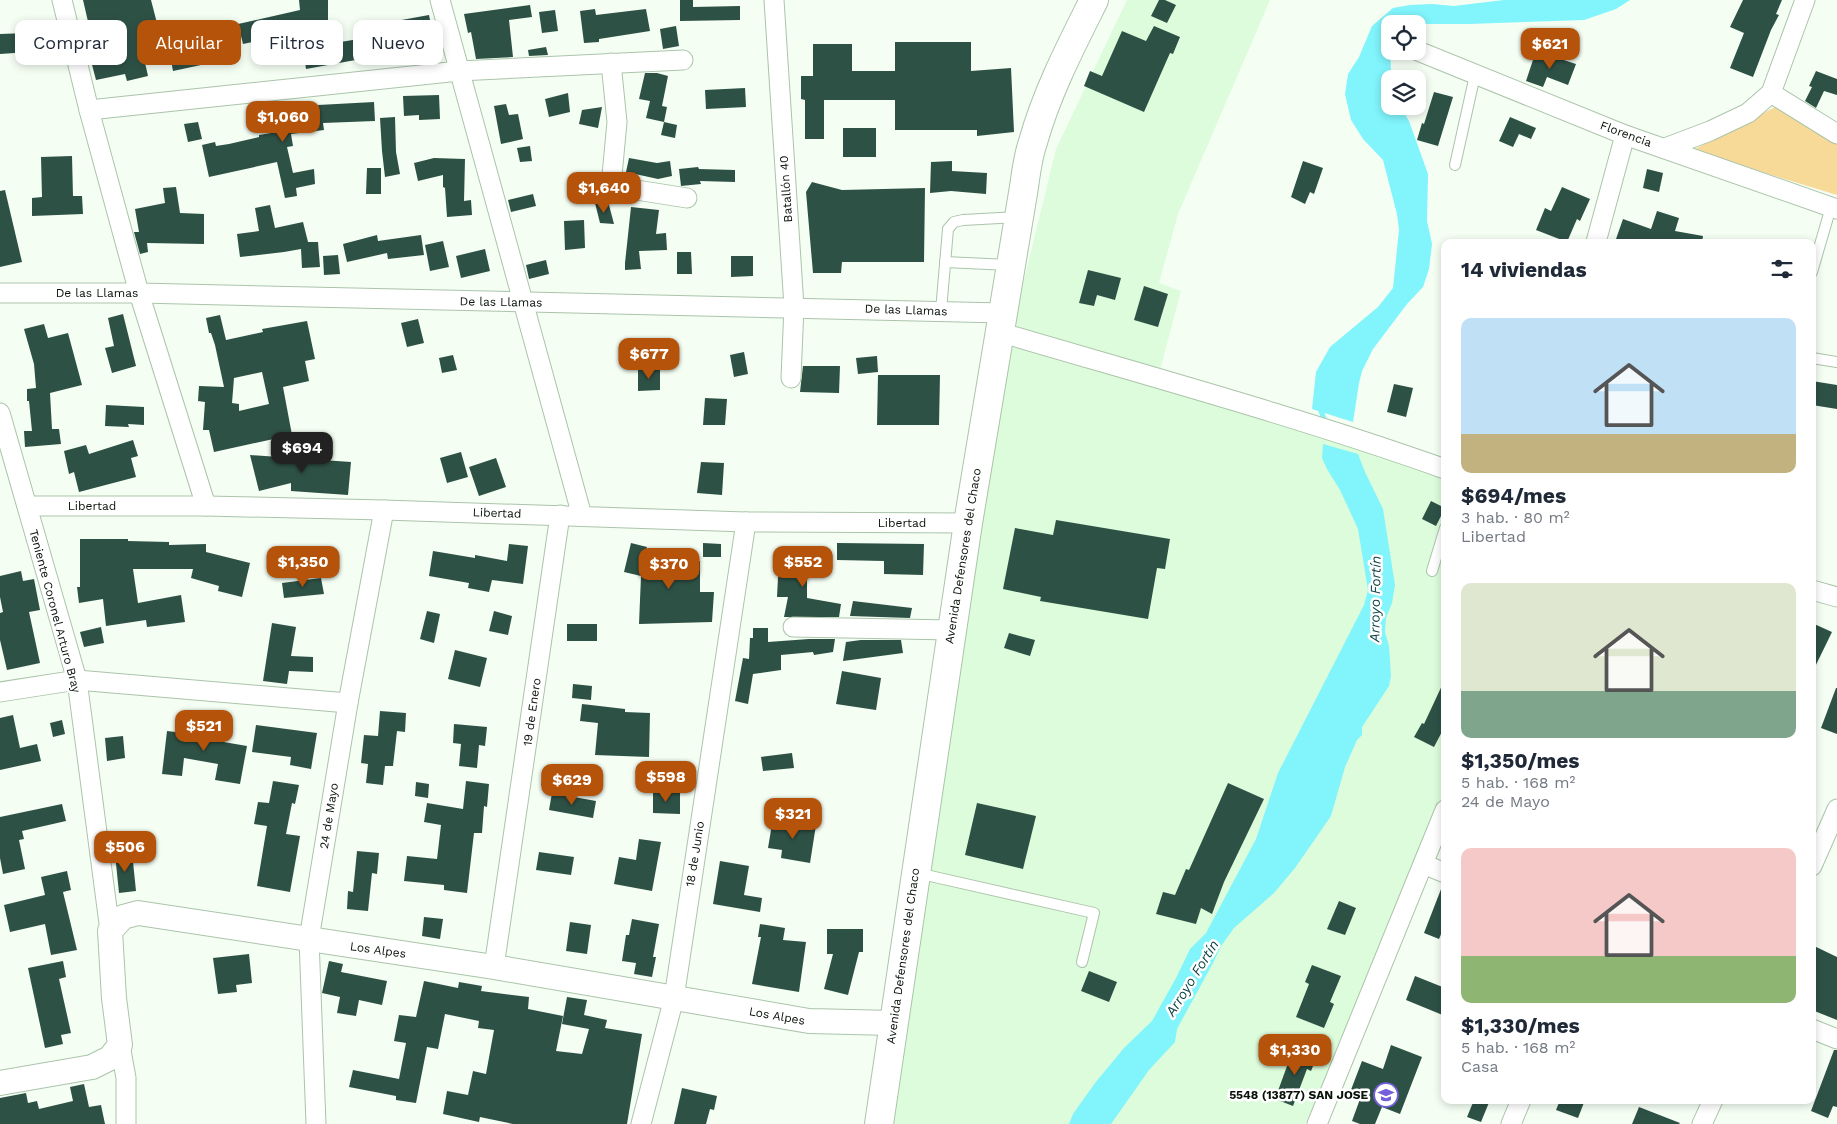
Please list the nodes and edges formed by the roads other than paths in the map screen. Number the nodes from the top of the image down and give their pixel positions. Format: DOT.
graph roads {
  1 [pos="62,0"];
  2 [pos="440,0"];
  3 [pos="774,0"];
  4 [pos="1094,0"];
  5 [pos="1805,0"];
  6 [pos="1426,54"];
  7 [pos="683,60"];
  8 [pos="611,63"];
  9 [pos="459,71"];
  10 [pos="1475,75"];
  11 [pos="1770,93"];
  12 [pos="89,110"];
  13 [pos="1837,134"];
  14 [pos="1625,135"];
  15 [pos="1665,148"];
  16 [pos="1455,165"];
  17 [pos="687,198"];
  18 [pos="1834,208"];
  19 [pos="1019,217"];
  20 [pos="1597,239"];
  21 [pos="1816,260"];
  22 [pos="945,262"];
  23 [pos="1011,265"];
  24 [pos="0,292"];
  25 [pos="139,293"];
  26 [pos="523,303"];
  27 [pos="794,307"];
  28 [pos="941,311"];
  29 [pos="1001,322"];
  30 [pos="1816,359"];
  31 [pos="1837,362"];
  32 [pos="791,378"];
  33 [pos="0,413"];
  34 [pos="1441,468"];
  35 [pos="27,506"];
  36 [pos="206,506"];
  37 [pos="384,510"];
  38 [pos="560,516"];
  39 [pos="582,516"];
  40 [pos="746,522"];
  41 [pos="968,523"];
  42 [pos="1441,541"];
  43 [pos="1432,571"];
  44 [pos="1816,591"];
  45 [pos="1837,597"];
  46 [pos="794,627"];
  47 [pos="952,630"];
  48 [pos="76,680"];
  49 [pos="0,692"];
  50 [pos="348,703"];
  51 [pos="1837,809"];
  52 [pos="1441,820"];
  53 [pos="1816,857"];
  54 [pos="1423,864"];
  55 [pos="1441,871"];
  56 [pos="916,872"];
  57 [pos="110,931"];
  58 [pos="309,939"];
  59 [pos="1082,962"];
  60 [pos="494,967"];
  61 [pos="674,998"];
  62 [pos="893,1023"];
  63 [pos="1816,1031"];
  64 [pos="1837,1039"];
  65 [pos="120,1045"];
  66 [pos="0,1082"];
  67 [pos="1519,1104"];
  68 [pos="1711,1104"];
  69 [pos="126,1124"];
  70 [pos="316,1124"];
  71 [pos="641,1124"];
  72 [pos="879,1124"];
  73 [pos="1318,1124"];
  74 [pos="1511,1124"];
  75 [pos="1702,1124"];
  1 -- 12 [label="street"];
  2 -- 9 [label="street"];
  3 -- 27 [label="street, Batallón 40"];
  4 -- 19 [label="main road, Avenida Defensores del Chaco"];
  5 -- 11 [label="street"];
  6 -- 10 [label="street, Florencia"];
  7 -- 8 [label="street"];
  8 -- 9 [label="street"];
  8 -- 17 [label="street"];
  9 -- 12 [label="street"];
  9 -- 26 [label="street"];
  10 -- 14 [label="street, Florencia"];
  10 -- 16 [label="lane"];
  11 -- 13 [label="street"];
  11 -- 15 [label="street"];
  12 -- 25 [label="street"];
  14 -- 15 [label="street, Florencia"];
  14 -- 20 [label="street"];
  15 -- 18 [label="street, Florencia"];
  18 -- 21 [label="lane"];
  19 -- 22 [label="lane"];
  19 -- 23 [label="main road, Avenida Defensores del Chaco"];
  22 -- 23 [label="lane"];
  22 -- 28 [label="lane"];
  23 -- 29 [label="main road, Avenida Defensores del Chaco"];
  24 -- 25 [label="street, De las Llamas"];
  25 -- 26 [label="street, De las Llamas"];
  25 -- 36 [label="street"];
  26 -- 27 [label="street, De las Llamas"];
  26 -- 39 [label="street"];
  27 -- 28 [label="street, De las Llamas"];
  27 -- 32 [label="street, Batallón 40"];
  28 -- 29 [label="street, De las Llamas"];
  29 -- 34 [label="street, De las Llamas"];
  29 -- 41 [label="main road, Avenida Defensores del Chaco"];
  30 -- 31 [label="lane"];
  33 -- 35 [label="street, Teniente Coronel Arturo Bray"];
  35 -- 36 [label="street, Libertad"];
  35 -- 48 [label="street, Teniente Coronel Arturo Bray"];
  36 -- 37 [label="street, Libertad"];
  37 -- 38 [label="street, Libertad"];
  37 -- 50 [label="street, 24 de Mayo"];
  38 -- 39 [label="street, Libertad"];
  38 -- 60 [label="street, 19 de Enero"];
  39 -- 40 [label="street, Libertad"];
  40 -- 41 [label="street, Libertad"];
  40 -- 61 [label="street, 18 de Junio"];
  41 -- 47 [label="main road, Avenida Defensores del Chaco"];
  42 -- 43 [label="lane"];
  44 -- 45 [label="street"];
  46 -- 47 [label="street"];
  47 -- 56 [label="main road, Avenida Defensores del Chaco"];
  48 -- 49 [label="street"];
  48 -- 50 [label="street"];
  48 -- 57 [label="street, Teniente Coronel Arturo Bray"];
  50 -- 58 [label="street, 24 de Mayo"];
  51 -- 53 [label="street"];
  52 -- 54 [label="street"];
  54 -- 55 [label="street"];
  54 -- 73 [label="street"];
  56 -- 59 [label="lane"];
  56 -- 62 [label="main road, Avenida Defensores del Chaco"];
  57 -- 58 [label="street, Los Alpes"];
  57 -- 65 [label="street"];
  58 -- 60 [label="street, Los Alpes"];
  58 -- 70 [label="street, 24 de Mayo"];
  60 -- 61 [label="street, Los Alpes"];
  61 -- 62 [label="street, Los Alpes"];
  61 -- 71 [label="street, 18 de Junio"];
  62 -- 72 [label="main road, Avenida Defensores del Chaco"];
  63 -- 64 [label="street"];
  65 -- 66 [label="street"];
  65 -- 69 [label="street"];
  67 -- 74 [label="street"];
  68 -- 75 [label="street"];
}
